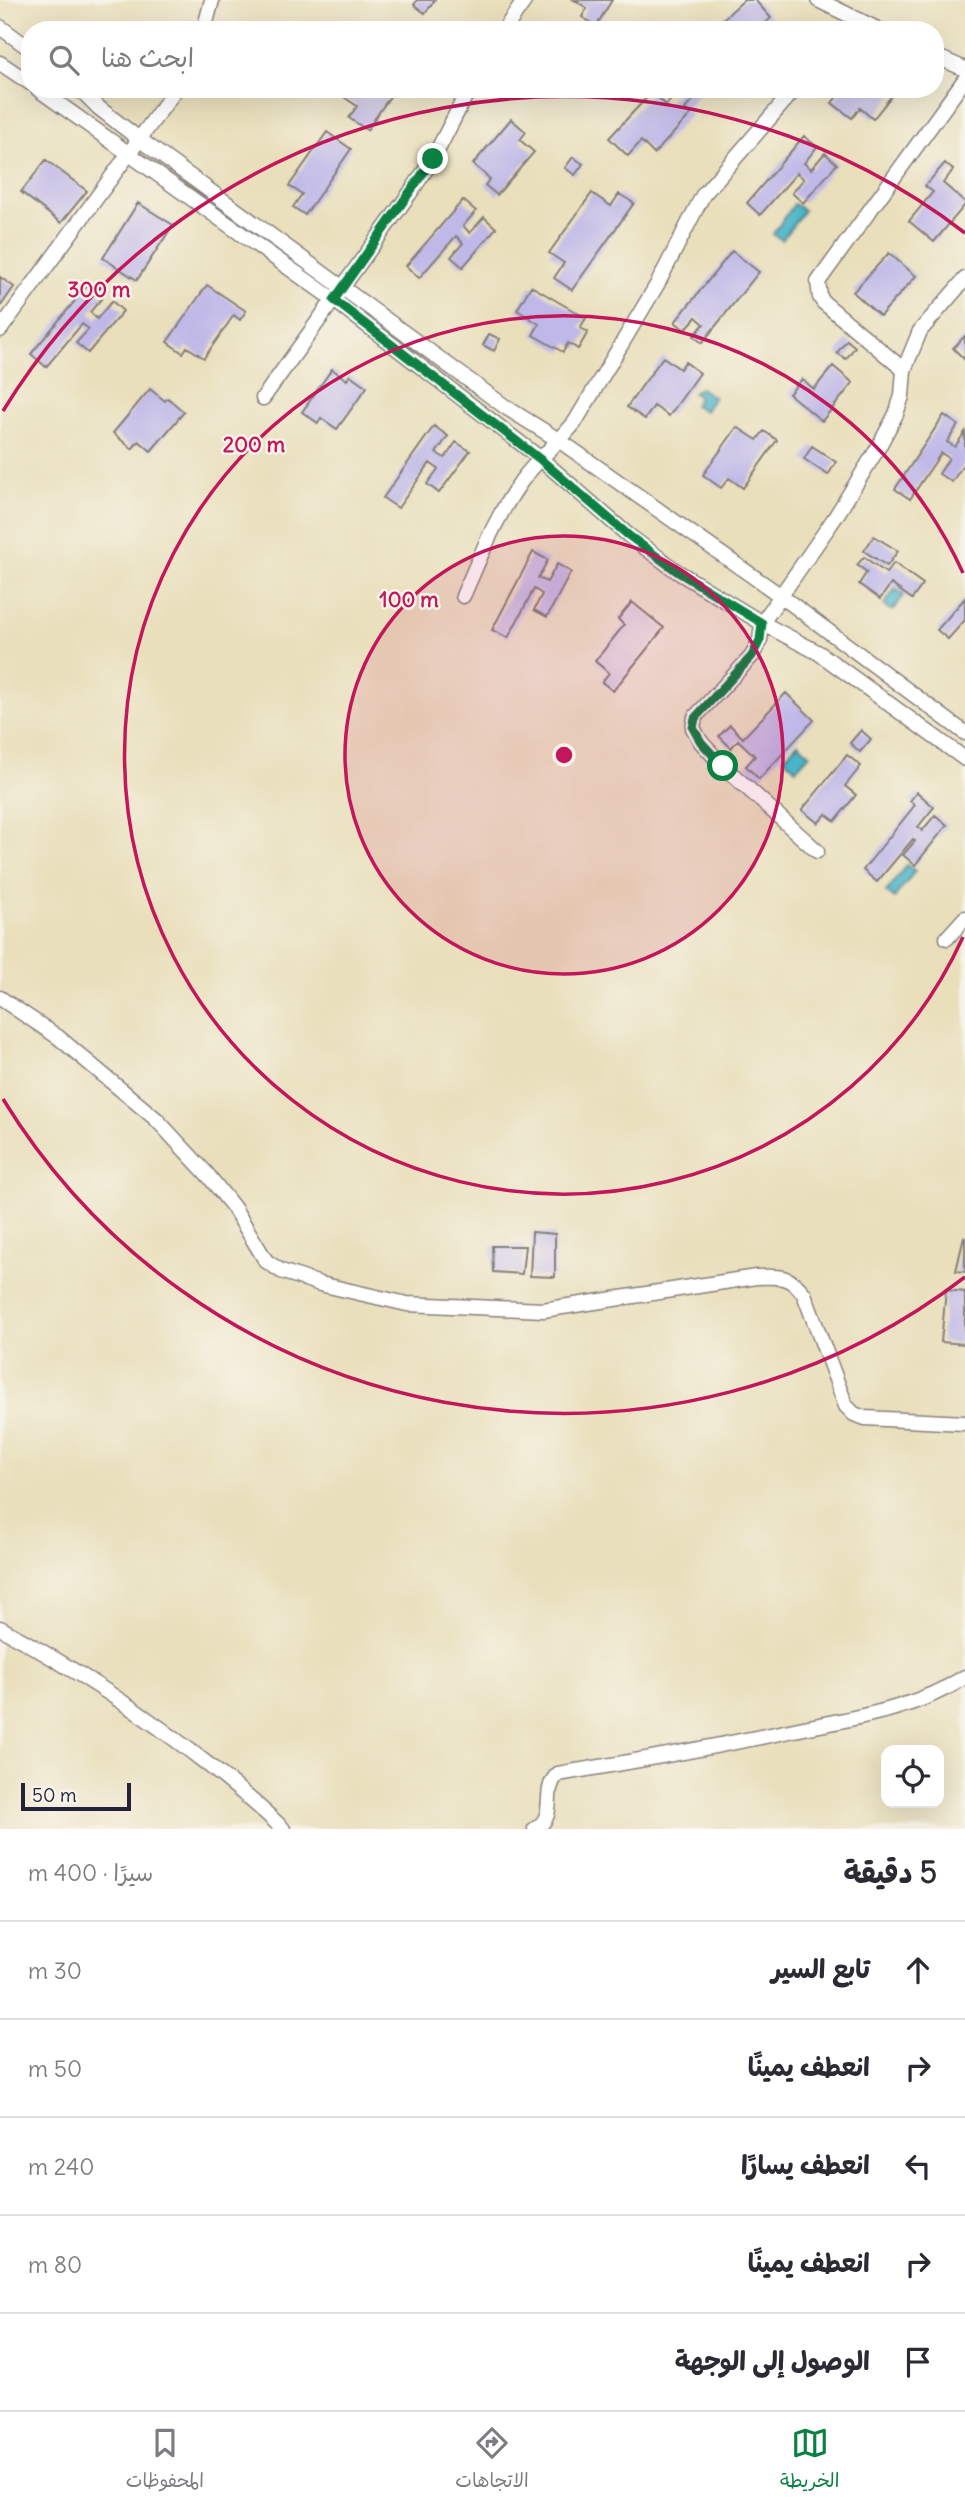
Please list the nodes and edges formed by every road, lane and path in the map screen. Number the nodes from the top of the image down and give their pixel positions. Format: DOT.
graph roads {
  1 [pos="212,0"];
  2 [pos="524,0"];
  3 [pos="818,0"];
  4 [pos="206,21"];
  5 [pos="510,21"];
  6 [pos="847,21"];
  7 [pos="0,27"];
  8 [pos="21,43"];
  9 [pos="944,60"];
  10 [pos="0,62"];
  11 [pos="965,69"];
  12 [pos="21,77"];
  13 [pos="965,79"];
  14 [pos="51,98"];
  15 [pos="76,98"];
  16 [pos="90,98"];
  17 [pos="169,98"];
  18 [pos="464,98"];
  19 [pos="787,98"];
  20 [pos="68,110"];
  21 [pos="139,139"];
  22 [pos="129,152"];
  23 [pos="965,279"];
  24 [pos="344,287"];
  25 [pos="334,300"];
  26 [pos="0,330"];
  27 [pos="904,370"];
  28 [pos="263,398"];
  29 [pos="560,441"];
  30 [pos="541,460"];
  31 [pos="463,596"];
  32 [pos="780,596"];
  33 [pos="762,623"];
  34 [pos="965,733"];
  35 [pos="965,759"];
  36 [pos="817,851"];
  37 [pos="965,918"];
  38 [pos="947,938"];
  39 [pos="0,998"];
  40 [pos="965,1423"];
  41 [pos="0,1628"];
  42 [pos="965,1676"];
  43 [pos="283,1829"];
  44 [pos="535,1829"];
  1 -- 4 [label="street"];
  2 -- 5 [label="street"];
  3 -- 6 [label="street"];
  7 -- 8 [label="street"];
  9 -- 11 [label="street"];
  10 -- 12 [label="street"];
  13 -- 27 [label="street"];
  14 -- 20 [label="street"];
  15 -- 20 [label="street"];
  16 -- 21 [label="street"];
  17 -- 21 [label="street"];
  18 -- 24 [label="street"];
  19 -- 29 [label="street"];
  20 -- 22 [label="street"];
  21 -- 22 [label="street"];
  21 -- 24 [label="street"];
  22 -- 25 [label="street"];
  22 -- 26 [label="street"];
  23 -- 27 [label="street"];
  24 -- 25 [label="street"];
  24 -- 29 [label="street"];
  25 -- 28 [label="street"];
  25 -- 30 [label="street"];
  27 -- 32 [label="street"];
  29 -- 30 [label="street"];
  29 -- 32 [label="street"];
  30 -- 31 [label="street"];
  30 -- 33 [label="street"];
  32 -- 33 [label="street"];
  32 -- 34 [label="street"];
  33 -- 35 [label="street"];
  33 -- 36 [label="street"];
  37 -- 38 [label="street"];
  39 -- 40 [label="street"];
  41 -- 43 [label="street"];
  42 -- 44 [label="street"];
}
